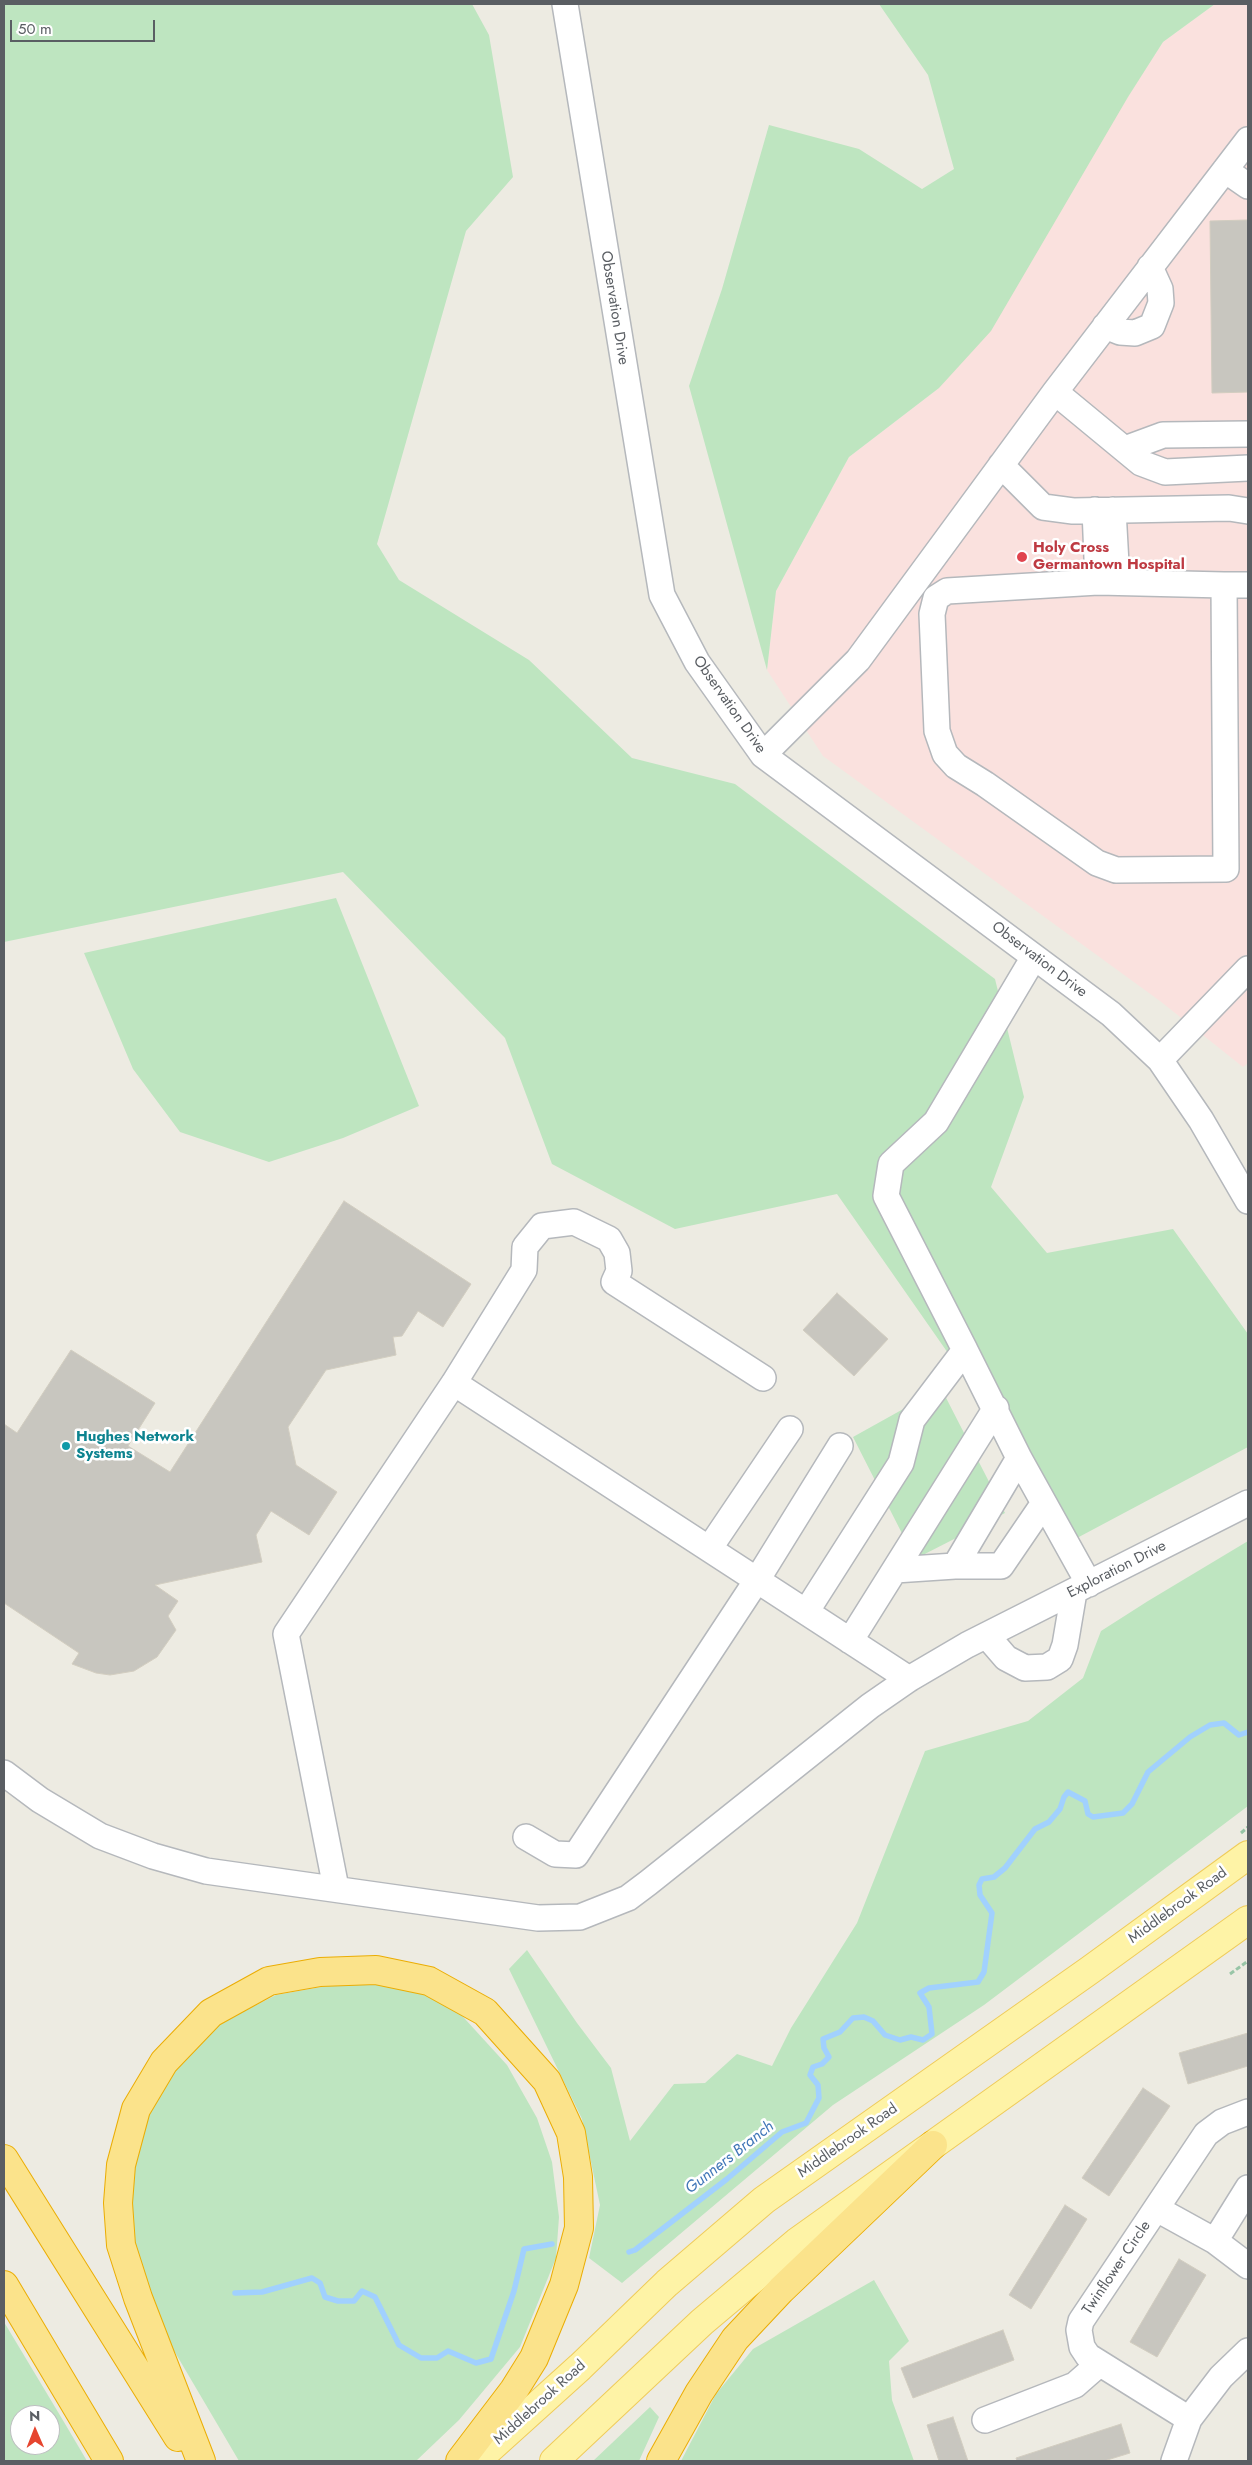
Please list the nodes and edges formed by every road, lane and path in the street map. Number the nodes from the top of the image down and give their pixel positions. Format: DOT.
graph roads {
  1 [pos="565,4"];
  2 [pos="1248,140"];
  3 [pos="1225,170"];
  4 [pos="1248,186"];
  5 [pos="1150,267"];
  6 [pos="1105,326"];
  7 [pos="1055,392"];
  8 [pos="1248,434"];
  9 [pos="1125,448"];
  10 [pos="1001,464"];
  11 [pos="1248,468"];
  12 [pos="1104,510"];
  13 [pos="1248,511"];
  14 [pos="1107,582"];
  15 [pos="1236,585"];
  16 [pos="762,755"];
  17 [pos="1237,869"];
  18 [pos="1034,957"];
  19 [pos="1248,968"];
  20 [pos="1160,1060"];
  21 [pos="1248,1201"];
  22 [pos="965,1350"];
  23 [pos="763,1378"];
  24 [pos="454,1383"];
  25 [pos="996,1408"];
  26 [pos="790,1429"];
  27 [pos="840,1446"];
  28 [pos="1019,1458"];
  29 [pos="1044,1503"];
  30 [pos="1248,1503"];
  31 [pos="709,1549"];
  32 [pos="955,1566"];
  33 [pos="895,1570"];
  34 [pos="757,1580"];
  35 [pos="1081,1588"];
  36 [pos="806,1612"];
  37 [pos="986,1636"];
  38 [pos="850,1641"];
  39 [pos="908,1679"];
  40 [pos="4,1773"];
  41 [pos="526,1837"];
  42 [pos="1248,1855"];
  43 [pos="336,1888"];
  44 [pos="1248,1920"];
  45 [pos="1248,1961"];
  46 [pos="1230,1974"];
  47 [pos="1248,2112"];
  48 [pos="934,2145"];
  49 [pos="4,2159"];
  50 [pos="1248,2188"];
  51 [pos="1157,2209"];
  52 [pos="1215,2241"];
  53 [pos="1248,2266"];
  54 [pos="4,2285"];
  55 [pos="1248,2351"];
  56 [pos="1099,2364"];
  57 [pos="1189,2419"];
  58 [pos="985,2420"];
  59 [pos="109,2461"];
  60 [pos="194,2461"];
  61 [pos="201,2461"];
  62 [pos="460,2461"];
  63 [pos="476,2461"];
  64 [pos="554,2461"];
  65 [pos="661,2461"];
  66 [pos="1174,2461"];
  1 -- 16 [label="street, Observation Drive"];
  2 -- 3 [label="street"];
  3 -- 4 [label="street"];
  3 -- 5 [label="street"];
  5 -- 6 [label="street"];
  5 -- 6 [label="street"];
  6 -- 7 [label="street"];
  7 -- 9 [label="street"];
  7 -- 10 [label="street"];
  8 -- 9 [label="street"];
  9 -- 11 [label="street"];
  10 -- 12 [label="street"];
  10 -- 16 [label="street"];
  12 -- 13 [label="street"];
  12 -- 14 [label="street"];
  14 -- 15 [label="street"];
  14 -- 17 [label="street"];
  15 -- 17 [label="street"];
  16 -- 18 [label="street, Observation Drive"];
  18 -- 20 [label="street, Observation Drive"];
  18 -- 22 [label="street"];
  19 -- 20 [label="street"];
  20 -- 21 [label="street, Observation Drive"];
  22 -- 25 [label="street"];
  22 -- 36 [label="street"];
  23 -- 24 [label="street"];
  24 -- 31 [label="street"];
  24 -- 43 [label="street"];
  25 -- 28 [label="street"];
  25 -- 33 [label="street"];
  26 -- 31 [label="street"];
  27 -- 34 [label="street"];
  28 -- 29 [label="street"];
  28 -- 32 [label="street"];
  29 -- 32 [label="street"];
  29 -- 35 [label="street"];
  30 -- 35 [label="street, Exploration Drive"];
  31 -- 34 [label="street"];
  32 -- 33 [label="street"];
  33 -- 38 [label="street"];
  34 -- 36 [label="street"];
  34 -- 41 [label="street"];
  35 -- 37 [label="street, Exploration Drive"];
  35 -- 37 [label="street"];
  36 -- 38 [label="street"];
  37 -- 39 [label="street, Exploration Drive"];
  38 -- 39 [label="street"];
  39 -- 43 [label="street, Exploration Drive"];
  40 -- 43 [label="street, Exploration Drive"];
  42 -- 63 [label="main road, Middlebrook Road"];
  44 -- 48 [label="main road"];
  45 -- 46 [label="path"];
  47 -- 51 [label="street, Twinflower Circle"];
  48 -- 64 [label="main road"];
  48 -- 65 [label="highway"];
  49 -- 60 [label="highway"];
  50 -- 52 [label="street"];
  51 -- 52 [label="street, Twinflower Circle"];
  51 -- 56 [label="street, Twinflower Circle"];
  52 -- 53 [label="street, Twinflower Circle"];
  54 -- 59 [label="highway"];
  55 -- 57 [label="street"];
  56 -- 57 [label="street, Twinflower Circle"];
  56 -- 58 [label="street"];
  57 -- 66 [label="street"];
  61 -- 62 [label="highway"];
}
